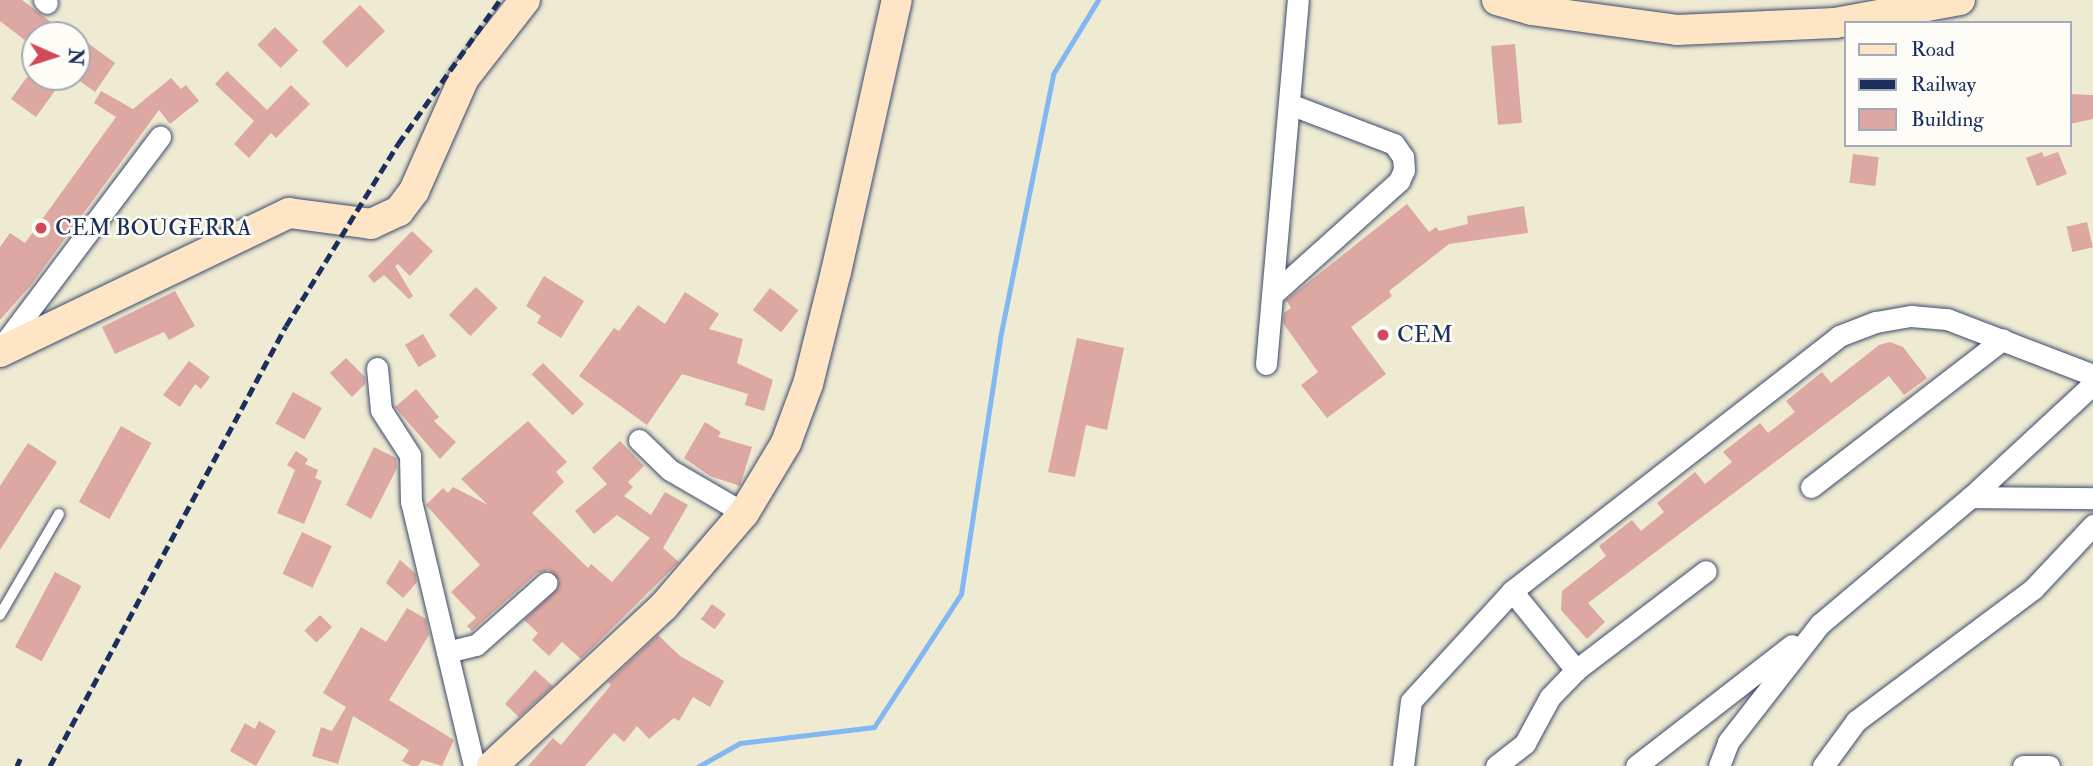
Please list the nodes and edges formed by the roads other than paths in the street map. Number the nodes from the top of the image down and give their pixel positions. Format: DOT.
graph roads {
  1 [pos="525,0"];
  2 [pos="897,0"];
  3 [pos="1298,0"];
  4 [pos="1497,0"];
  5 [pos="1960,0"];
  6 [pos="1844,21"];
  7 [pos="1846,21"];
  8 [pos="1289,104"];
  9 [pos="160,137"];
  10 [pos="1272,295"];
  11 [pos="2003,340"];
  12 [pos="0,351"];
  13 [pos="1266,364"];
  14 [pos="377,368"];
  15 [pos="2093,375"];
  16 [pos="2093,384"];
  17 [pos="639,440"];
  18 [pos="1811,487"];
  19 [pos="1971,497"];
  20 [pos="2093,498"];
  21 [pos="744,513"];
  22 [pos="59,514"];
  23 [pos="2093,525"];
  24 [pos="1706,570"];
  25 [pos="546,583"];
  26 [pos="1512,591"];
  27 [pos="0,615"];
  28 [pos="1820,624"];
  29 [pos="447,652"];
  30 [pos="1576,670"];
  31 [pos="474,766"];
  32 [pos="492,766"];
  33 [pos="1403,766"];
  34 [pos="1496,766"];
  35 [pos="1636,766"];
  36 [pos="1719,766"];
  37 [pos="1823,766"];
  38 [pos="2023,766"];
  39 [pos="2049,766"];
  1 -- 12 [label="main road"];
  2 -- 21 [label="main road"];
  3 -- 8 [label="street"];
  4 -- 6 [label="main road"];
  5 -- 7 [label="main road"];
  8 -- 10 [label="street"];
  8 -- 10 [label="street"];
  9 -- 12 [label="street"];
  10 -- 13 [label="street"];
  11 -- 15 [label="street"];
  11 -- 18 [label="street"];
  11 -- 26 [label="street"];
  14 -- 29 [label="street"];
  16 -- 19 [label="street"];
  17 -- 21 [label="street"];
  19 -- 20 [label="street"];
  19 -- 28 [label="street"];
  21 -- 32 [label="main road"];
  22 -- 27 [label="lane"];
  23 -- 37 [label="street"];
  24 -- 30 [label="street"];
  25 -- 29 [label="street"];
  26 -- 30 [label="street"];
  26 -- 33 [label="street"];
  28 -- 35 [label="street"];
  28 -- 36 [label="street"];
  29 -- 31 [label="street"];
  30 -- 34 [label="street"];
  38 -- 39 [label="street"];
}
